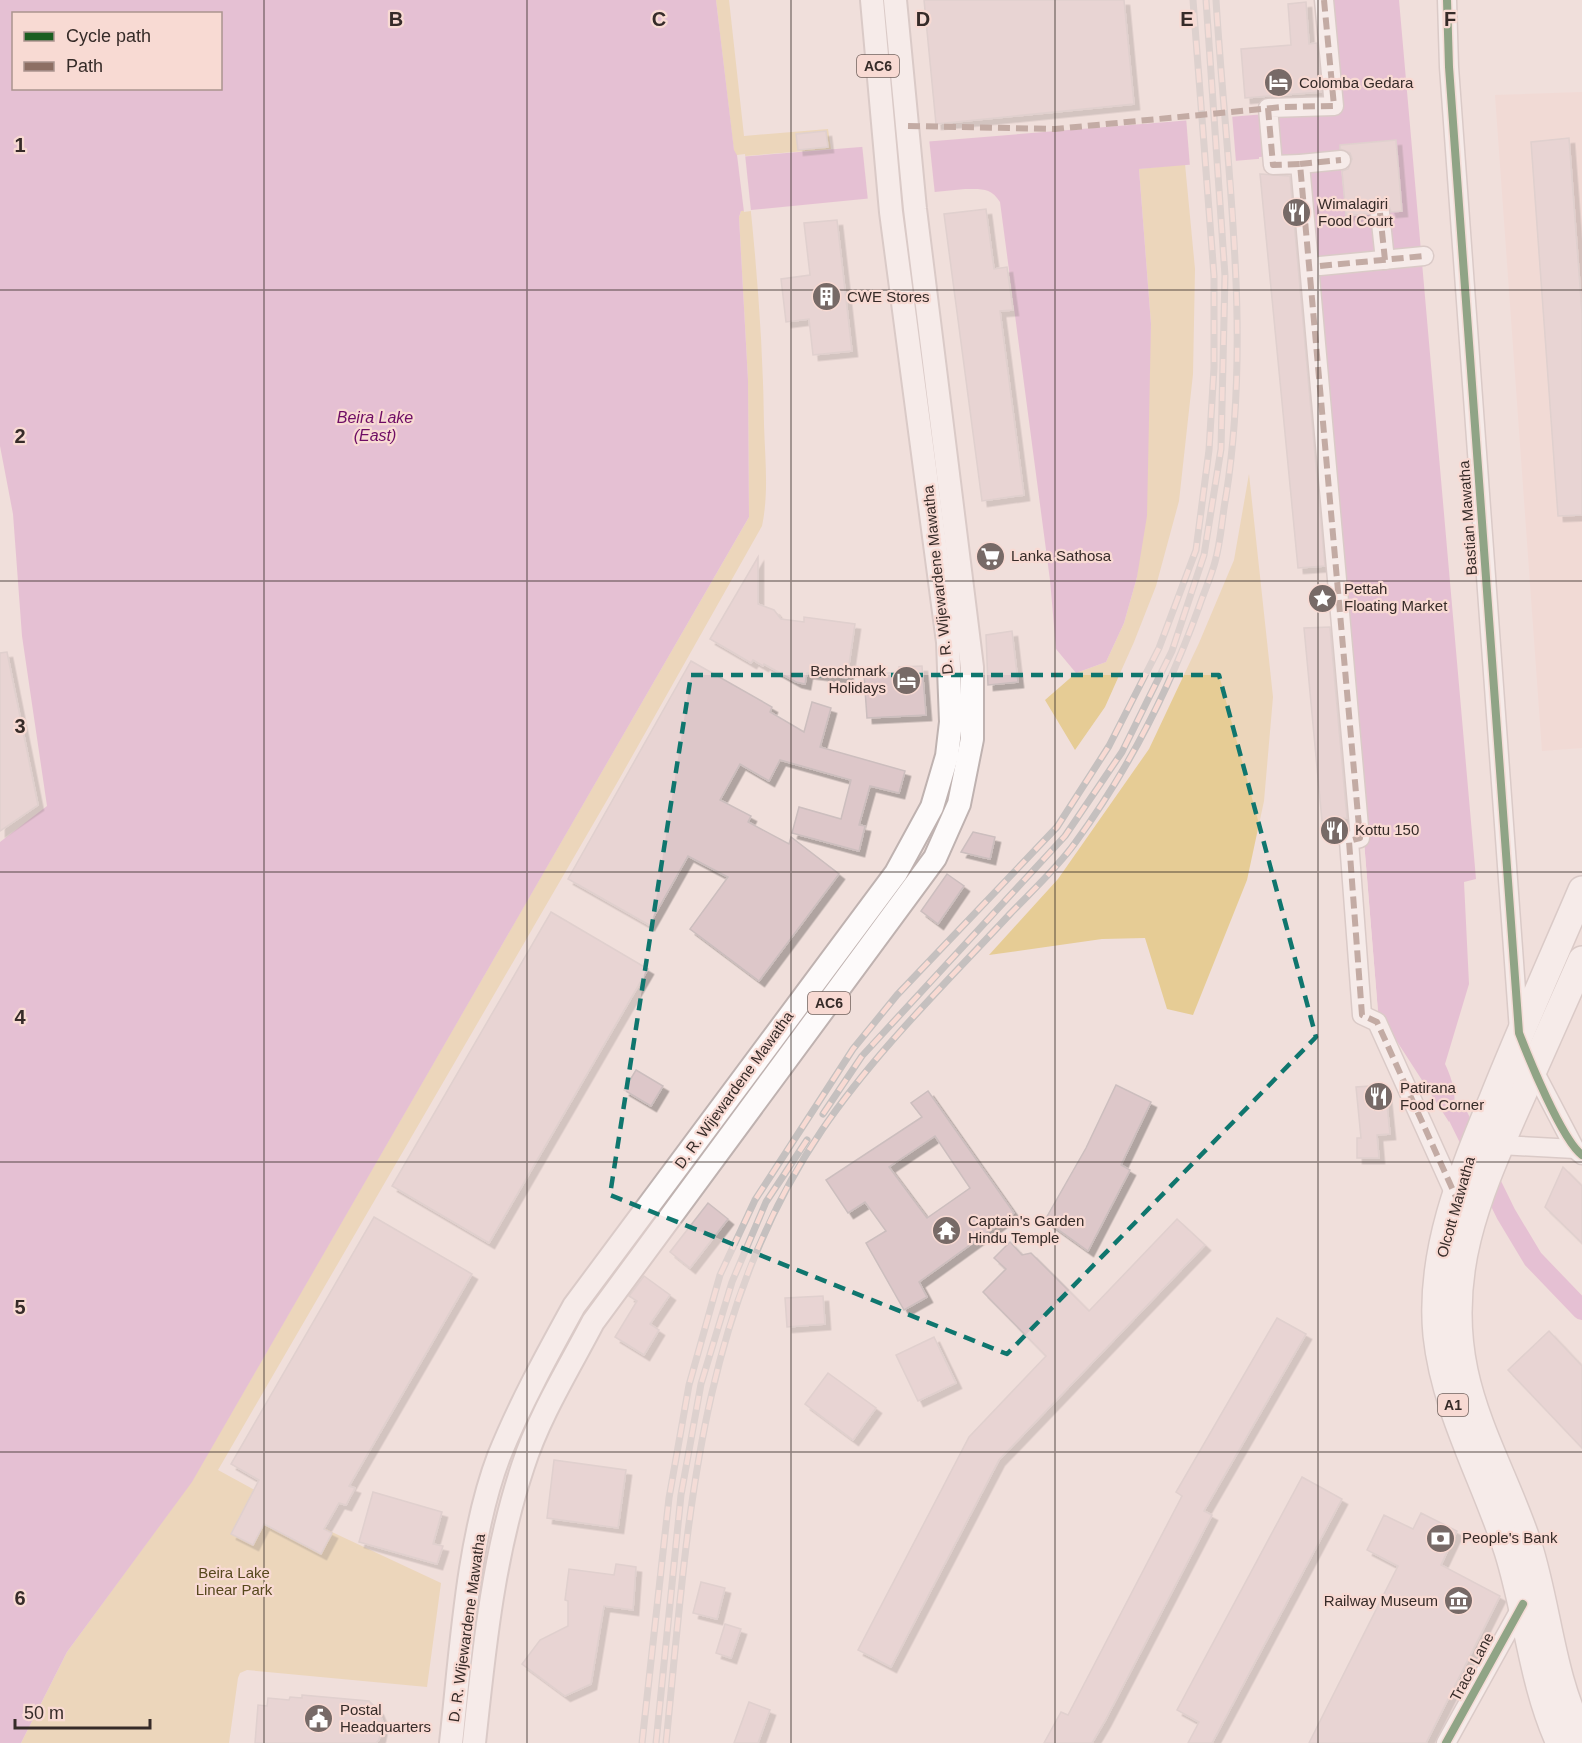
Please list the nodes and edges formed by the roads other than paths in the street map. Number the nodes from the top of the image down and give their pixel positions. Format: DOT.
graph roads {
  1 [pos="872,0"];
  2 [pos="895,0"];
  3 [pos="1324,0"];
  4 [pos="1447,0"];
  5 [pos="1341,160"];
  6 [pos="1300,164"];
  7 [pos="1380,213"];
  8 [pos="1424,256"];
  9 [pos="1385,260"];
  10 [pos="1320,266"];
  11 [pos="1582,890"];
  12 [pos="1582,960"];
  13 [pos="1519,1033"];
  14 [pos="1533,1069"];
  15 [pos="1490,1147"];
  16 [pos="1578,1152"];
  17 [pos="1456,1197"];
  18 [pos="1533,1602"];
  19 [pos="1582,1737"];
  20 [pos="451,1743"];
  21 [pos="474,1743"];
  22 [pos="1446,1743"];
  23 [pos="1560,1743"];
  1 -- 20 [label="main road, D. R. Wijewardene Mawatha / AC6"];
  2 -- 21 [label="main road, D. R. Wijewardene Mawatha / AC6"];
  3 -- 6 [label="street"];
  4 -- 13 [label="street, Bastian Mawatha"];
  5 -- 6 [label="street"];
  6 -- 17 [label="street"];
  7 -- 9 [label="street"];
  8 -- 9 [label="street"];
  9 -- 10 [label="street"];
  11 -- 13 [label="highway, Olcott Mawatha / A1"];
  12 -- 14 [label="highway, Olcott Mawatha / A1"];
  13 -- 14 [label="street, Bastian Mawatha"];
  13 -- 15 [label="highway, Olcott Mawatha / A1"];
  14 -- 15 [label="highway, Olcott Mawatha / A1"];
  14 -- 16 [label="street, Bastian Mawatha"];
  15 -- 16 [label="street"];
  15 -- 17 [label="highway, Olcott Mawatha / A1"];
  15 -- 18 [label="highway, Olcott Mawatha / A1"];
  17 -- 18 [label="highway, Olcott Mawatha / A1"];
  18 -- 19 [label="highway, Olcott Mawatha / A1"];
  18 -- 22 [label="street, Trace Lane"];
  18 -- 23 [label="highway, Olcott Mawatha / A1"];
}
